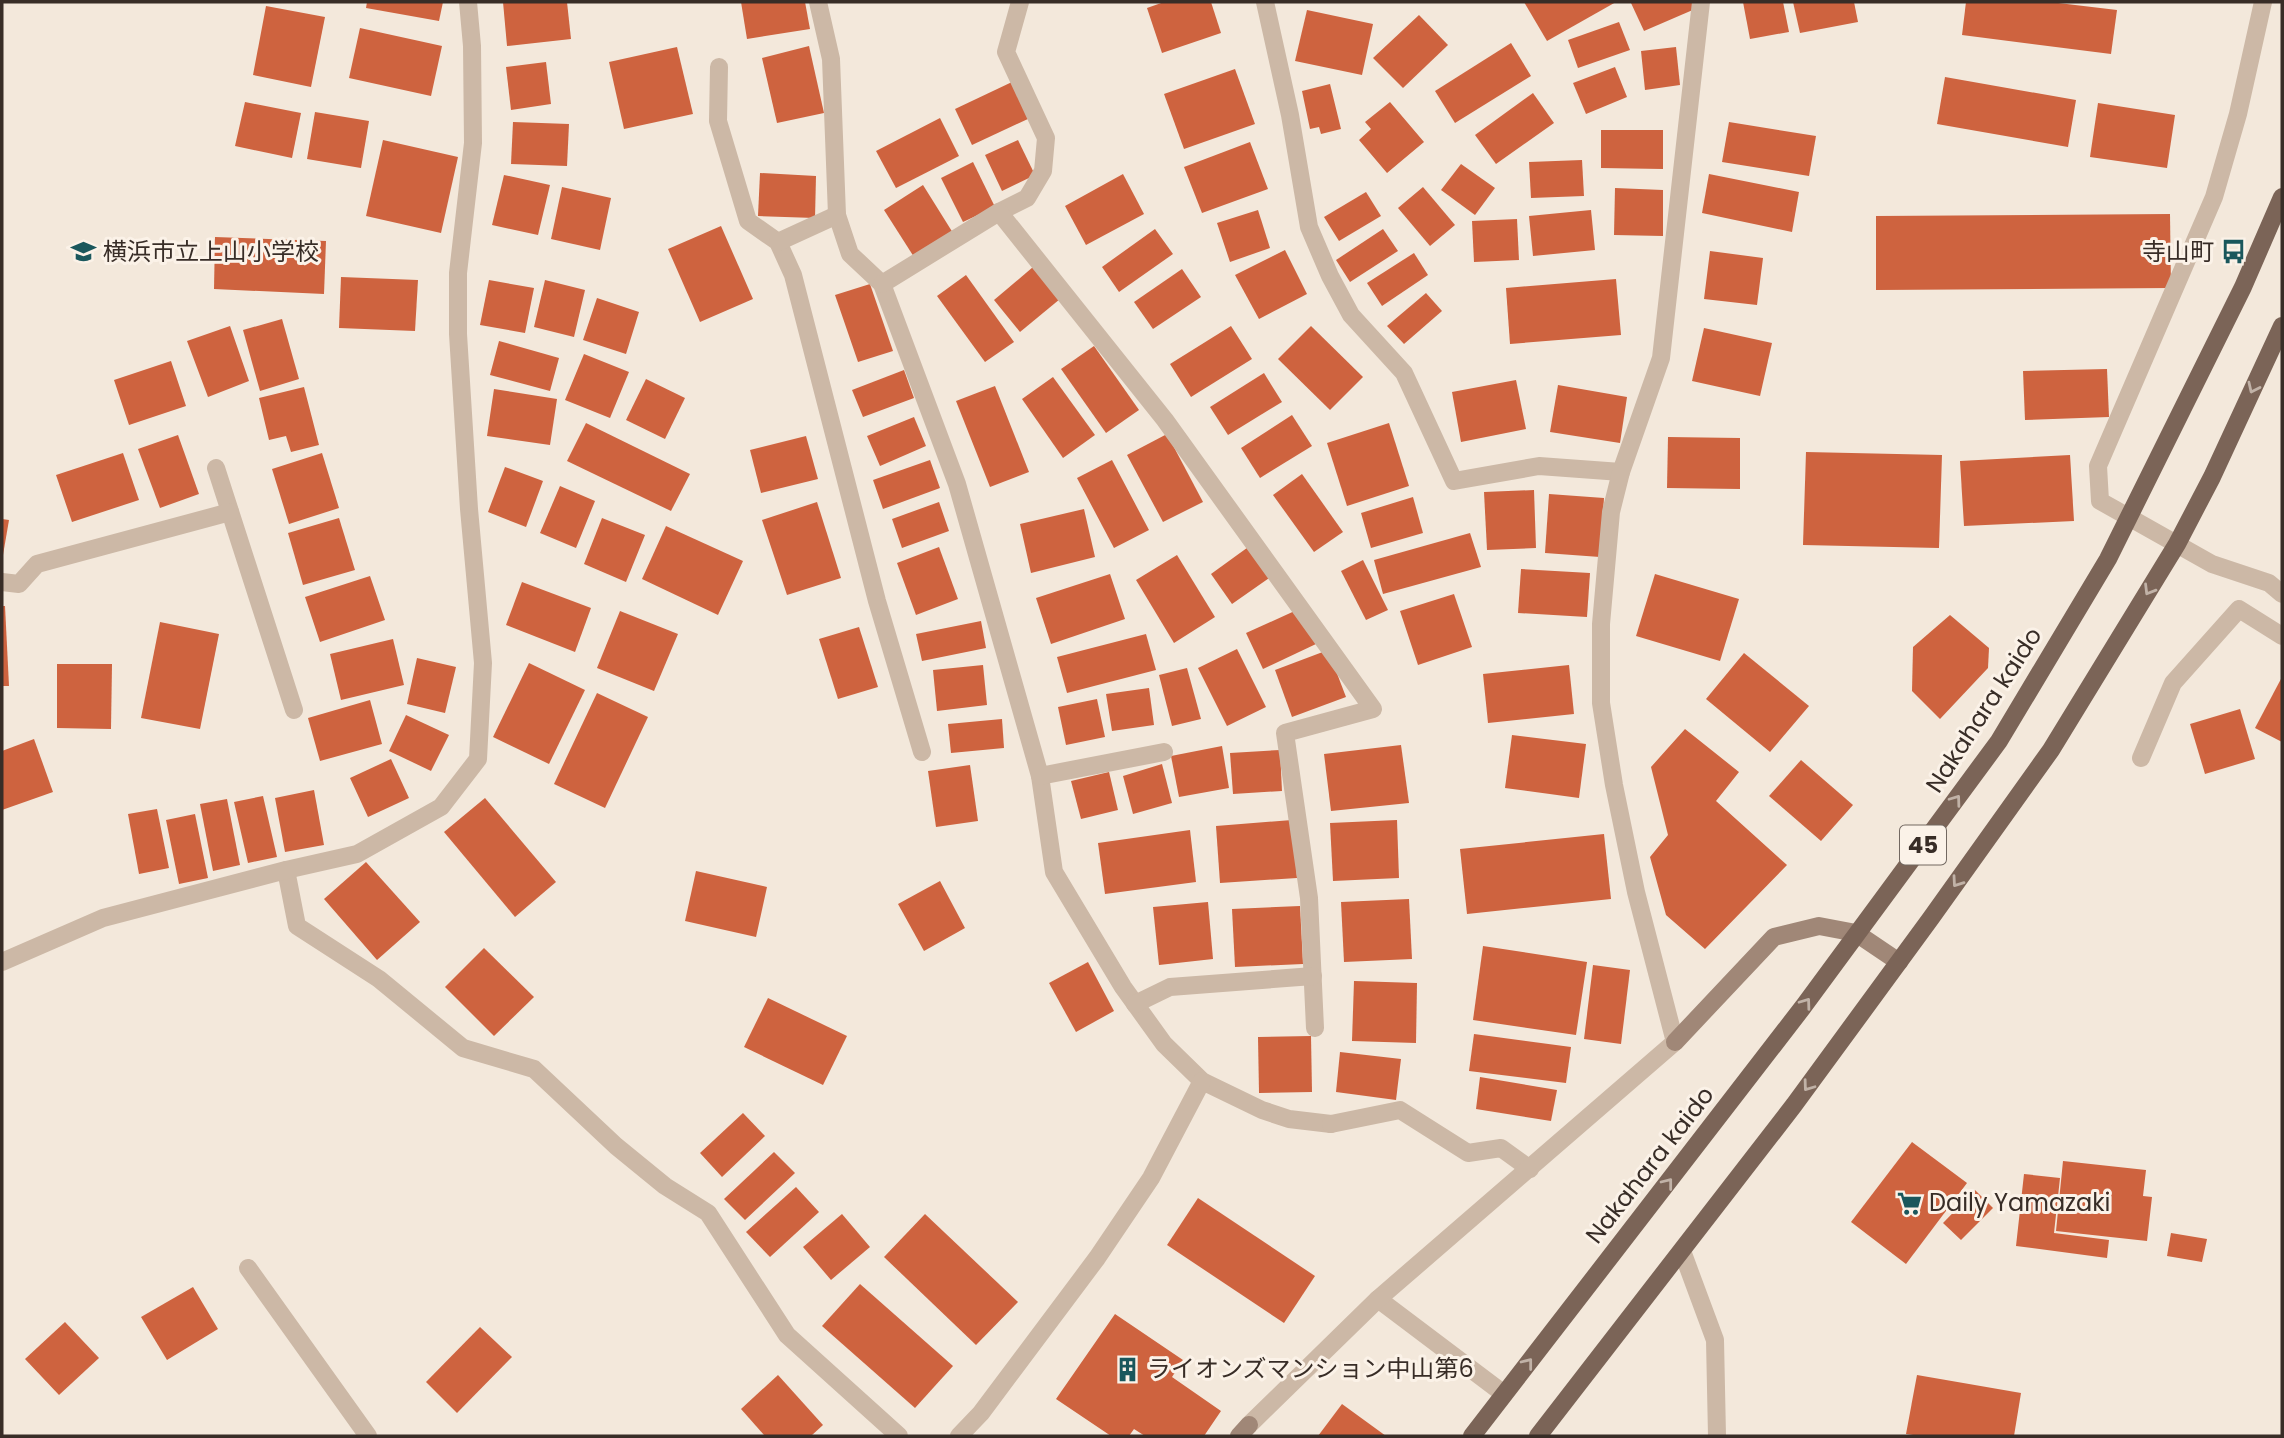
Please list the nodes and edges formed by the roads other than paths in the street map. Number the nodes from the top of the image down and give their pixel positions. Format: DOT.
graph roads {
  1 [pos="468,2"];
  2 [pos="818,2"];
  3 [pos="1020,2"];
  4 [pos="1265,2"];
  5 [pos="1701,2"];
  6 [pos="2263,2"];
  7 [pos="719,67"];
  8 [pos="2282,197"];
  9 [pos="999,212"];
  10 [pos="837,215"];
  11 [pos="778,242"];
  12 [pos="882,284"];
  13 [pos="2282,326"];
  14 [pos="216,468"];
  15 [pos="1621,472"];
  16 [pos="230,512"];
  17 [pos="2129,518"];
  18 [pos="2177,544"];
  19 [pos="2,582"];
  20 [pos="2282,594"];
  21 [pos="2282,636"];
  22 [pos="294,710"];
  23 [pos="922,752"];
  24 [pos="1164,752"];
  25 [pos="2140,758"];
  26 [pos="1040,776"];
  27 [pos="286,870"];
  28 [pos="1856,933"];
  29 [pos="2,962"];
  30 [pos="1899,962"];
  31 [pos="1313,976"];
  32 [pos="1135,1004"];
  33 [pos="1315,1028"];
  34 [pos="1675,1042"];
  35 [pos="1202,1081"];
  36 [pos="1530,1169"];
  37 [pos="1682,1251"];
  38 [pos="248,1268"];
  39 [pos="1378,1299"];
  40 [pos="1504,1394"];
  41 [pos="1244,1431"];
  42 [pos="368,1436"];
  43 [pos="899,1436"];
  44 [pos="959,1436"];
  45 [pos="1472,1436"];
  46 [pos="1538,1436"];
  47 [pos="1717,1436"];
  1 -- 27 [label="street"];
  2 -- 10 [label="street"];
  3 -- 9 [label="street"];
  4 -- 15 [label="street"];
  5 -- 15 [label="street"];
  6 -- 17 [label="street"];
  7 -- 11 [label="street"];
  8 -- 17 [label="main road, Nakahara kaido / 45"];
  9 -- 12 [label="street"];
  9 -- 31 [label="street"];
  10 -- 11 [label="street"];
  10 -- 12 [label="street"];
  11 -- 23 [label="street"];
  12 -- 26 [label="street"];
  13 -- 18 [label="main road, 45, one-way"];
  14 -- 16 [label="street"];
  15 -- 34 [label="street"];
  16 -- 19 [label="street"];
  16 -- 22 [label="street"];
  17 -- 18 [label="street"];
  28 -- 17 [label="main road, Nakahara kaido / 45, one-way"];
  18 -- 20 [label="street"];
  18 -- 30 [label="main road, 45, one-way"];
  21 -- 25 [label="street"];
  24 -- 26 [label="street"];
  26 -- 32 [label="street"];
  27 -- 29 [label="street"];
  27 -- 43 [label="street"];
  28 -- 30 [label="street"];
  28 -- 34 [label="street"];
  40 -- 28 [label="main road, Nakahara kaido / 45, one-way"];
  30 -- 37 [label="main road, 45, one-way"];
  31 -- 32 [label="street"];
  31 -- 33 [label="street"];
  32 -- 35 [label="street"];
  34 -- 36 [label="street"];
  35 -- 36 [label="street"];
  35 -- 44 [label="street"];
  36 -- 39 [label="street"];
  37 -- 46 [label="main road, 45"];
  37 -- 47 [label="street"];
  38 -- 42 [label="street"];
  39 -- 40 [label="street"];
  39 -- 41 [label="street"];
  40 -- 45 [label="main road, Nakahara kaido / 45"];
}
